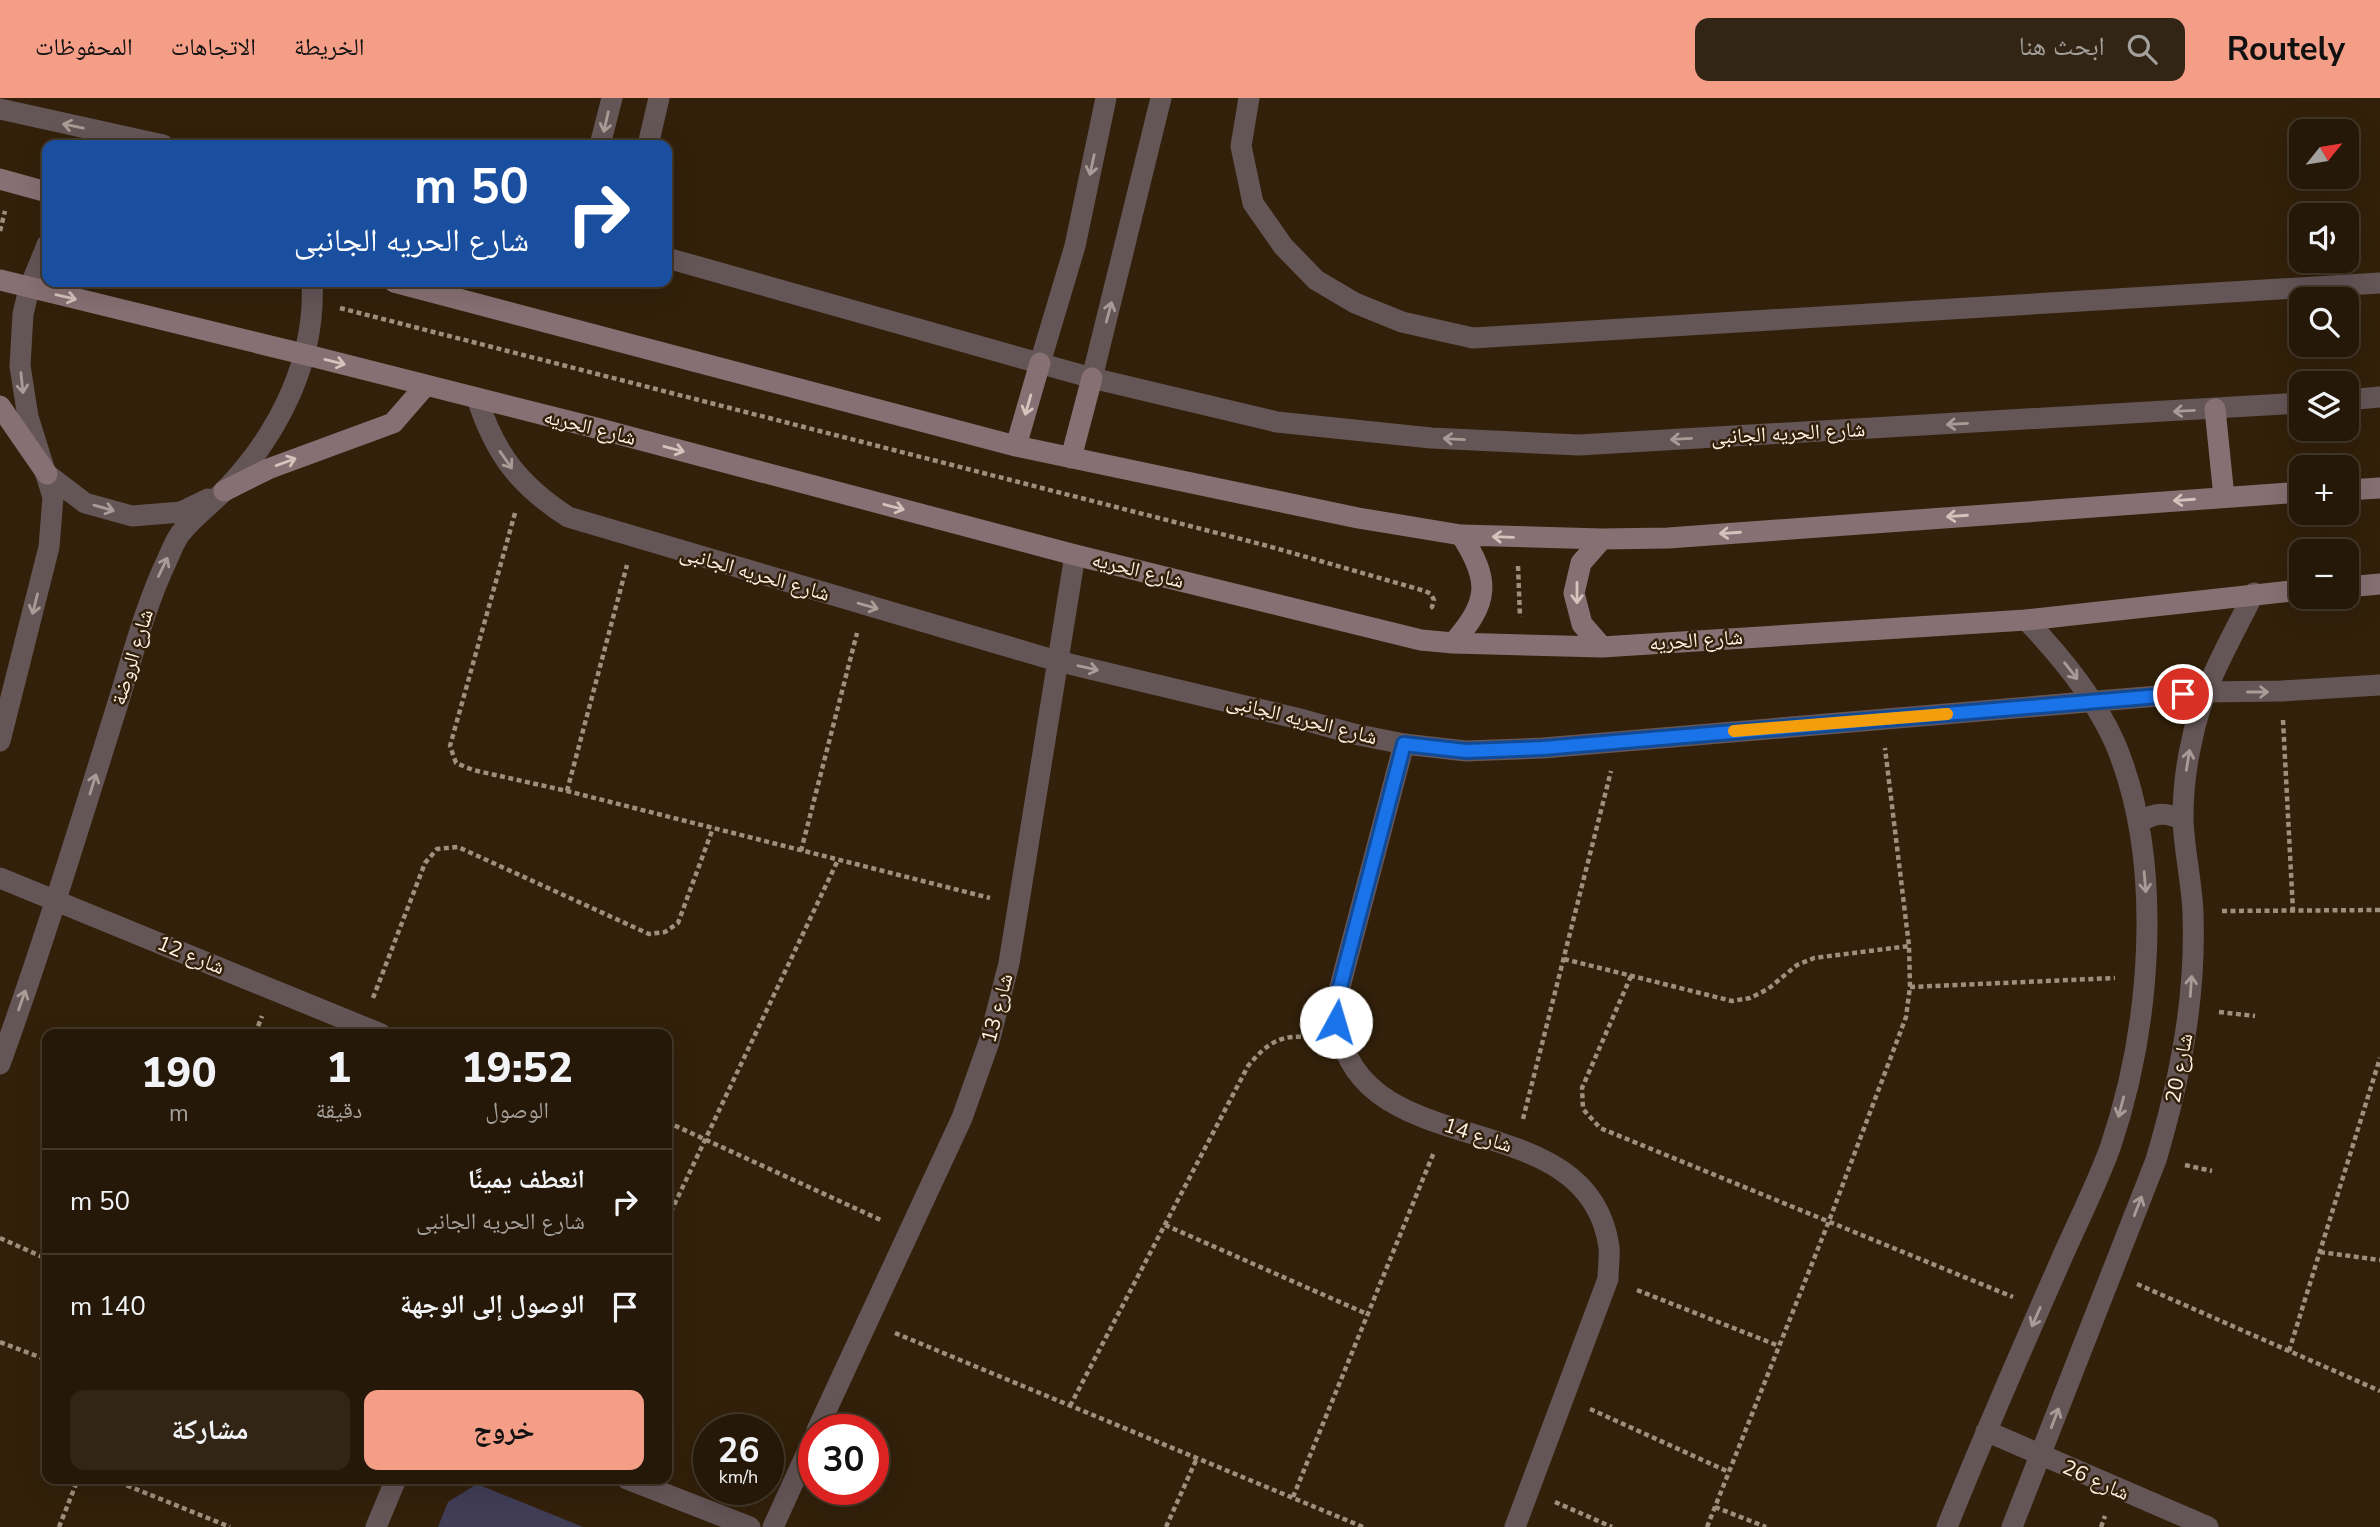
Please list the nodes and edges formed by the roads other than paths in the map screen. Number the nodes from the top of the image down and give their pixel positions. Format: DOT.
graph roads {
  1 [pos="612,98"];
  2 [pos="659,98"];
  3 [pos="1106,98"];
  4 [pos="1161,98"];
  5 [pos="1249,98"];
  6 [pos="0,109"];
  7 [pos="140,140"];
  8 [pos="601,140"];
  9 [pos="649,140"];
  10 [pos="0,179"];
  11 [pos="42,191"];
  12 [pos="42,257"];
  13 [pos="672,259"];
  14 [pos="0,280"];
  15 [pos="2380,283"];
  16 [pos="313,287"];
  17 [pos="413,287"];
  18 [pos="29,289"];
  19 [pos="304,355"];
  20 [pos="1040,363"];
  21 [pos="1092,378"];
  22 [pos="426,385"];
  23 [pos="2380,397"];
  24 [pos="477,398"];
  25 [pos="2359,399"];
  26 [pos="2289,404"];
  27 [pos="0,406"];
  28 [pos="2215,409"];
  29 [pos="1016,446"];
  30 [pos="1071,458"];
  31 [pos="47,474"];
  32 [pos="2380,488"];
  33 [pos="2359,489"];
  34 [pos="225,491"];
  35 [pos="2289,493"];
  36 [pos="2224,497"];
  37 [pos="1461,535"];
  38 [pos="1602,539"];
  39 [pos="1075,555"];
  40 [pos="2380,584"];
  41 [pos="2359,586"];
  42 [pos="2289,591"];
  43 [pos="2254,593"];
  44 [pos="2026,620"];
  45 [pos="1453,643"];
  46 [pos="1602,647"];
  47 [pos="1057,661"];
  48 [pos="2380,685"];
  49 [pos="2205,692"];
  50 [pos="2093,702"];
  51 [pos="0,741"];
  52 [pos="1404,744"];
  53 [pos="2183,820"];
  54 [pos="2140,822"];
  55 [pos="0,878"];
  56 [pos="56,901"];
  57 [pos="370,1029"];
  58 [pos="0,1064"];
  59 [pos="824,1414"];
  60 [pos="1986,1431"];
  61 [pos="2040,1455"];
  62 [pos="798,1472"];
  63 [pos="394,1484"];
  64 [pos="640,1484"];
  65 [pos="376,1527"];
  66 [pos="750,1527"];
  67 [pos="773,1527"];
  68 [pos="1515,1527"];
  69 [pos="1947,1527"];
  70 [pos="2012,1527"];
  71 [pos="2208,1527"];
  1 -- 8 [label="street, one-way"];
  2 -- 9 [label="street"];
  3 -- 20 [label="street, one-way"];
  21 -- 4 [label="street, one-way"];
  5 -- 15 [label="street"];
  7 -- 6 [label="street, one-way"];
  10 -- 11 [label="main road"];
  12 -- 18 [label="street"];
  13 -- 20 [label="street, شارع الحريه الجانبى"];
  14 -- 18 [label="main road, شارع الحريه"];
  16 -- 19 [label="street, شارع الروضة"];
  17 -- 29 [label="main road"];
  18 -- 19 [label="main road, شارع الحريه, one-way"];
  18 -- 31 [label="street, one-way"];
  19 -- 22 [label="main road, شارع الحريه, one-way"];
  19 -- 34 [label="street, شارع الروضة"];
  20 -- 21 [label="street, شارع الحريه الجانبى"];
  20 -- 29 [label="main road, one-way"];
  28 -- 21 [label="street, شارع الحريه الجانبى, one-way"];
  21 -- 30 [label="main road"];
  22 -- 24 [label="main road, شارع الحريه"];
  34 -- 22 [label="main road, one-way"];
  23 -- 25 [label="street"];
  24 -- 39 [label="main road, شارع الحريه, one-way"];
  24 -- 47 [label="street, شارع الحريه الجانبى, one-way"];
  26 -- 28 [label="street, شارع الحريه الجانبى"];
  27 -- 31 [label="main road"];
  28 -- 36 [label="main road"];
  29 -- 30 [label="main road"];
  30 -- 37 [label="main road"];
  31 -- 34 [label="street, one-way"];
  31 -- 51 [label="street, one-way"];
  32 -- 33 [label="main road"];
  56 -- 34 [label="street, شارع الروضة, one-way"];
  35 -- 36 [label="main road"];
  36 -- 38 [label="main road, one-way"];
  38 -- 37 [label="main road, one-way"];
  37 -- 45 [label="main road"];
  38 -- 46 [label="main road, one-way"];
  39 -- 45 [label="main road, شارع الحريه"];
  39 -- 47 [label="street, شارع 13"];
  40 -- 41 [label="main road"];
  42 -- 43 [label="main road, شارع الحريه"];
  43 -- 44 [label="main road, شارع الحريه"];
  43 -- 49 [label="street, شارع 20"];
  44 -- 46 [label="main road, شارع الحريه"];
  44 -- 50 [label="street, one-way"];
  45 -- 46 [label="main road, شارع الحريه"];
  47 -- 52 [label="street, شارع الحريه الجانبى, one-way"];
  47 -- 59 [label="street, شارع 13"];
  49 -- 48 [label="street, شارع الحريه الجانبى, one-way"];
  49 -- 50 [label="street, شارع الحريه الجانبى"];
  53 -- 49 [label="street, شارع 20, one-way"];
  50 -- 52 [label="street, شارع الحريه الجانبى"];
  50 -- 54 [label="street"];
  52 -- 68 [label="street, شارع 14"];
  53 -- 54 [label="street"];
  61 -- 53 [label="street, شارع 20, one-way"];
  54 -- 60 [label="street, one-way"];
  55 -- 56 [label="street, شارع 12"];
  56 -- 57 [label="street, شارع 12"];
  58 -- 56 [label="street, شارع الروضة, one-way"];
  60 -- 61 [label="street, شارع 26"];
  60 -- 69 [label="street"];
  61 -- 70 [label="street, شارع 20"];
  61 -- 71 [label="street, شارع 26"];
  62 -- 67 [label="street"];
  63 -- 65 [label="street"];
  64 -- 66 [label="street"];
}
